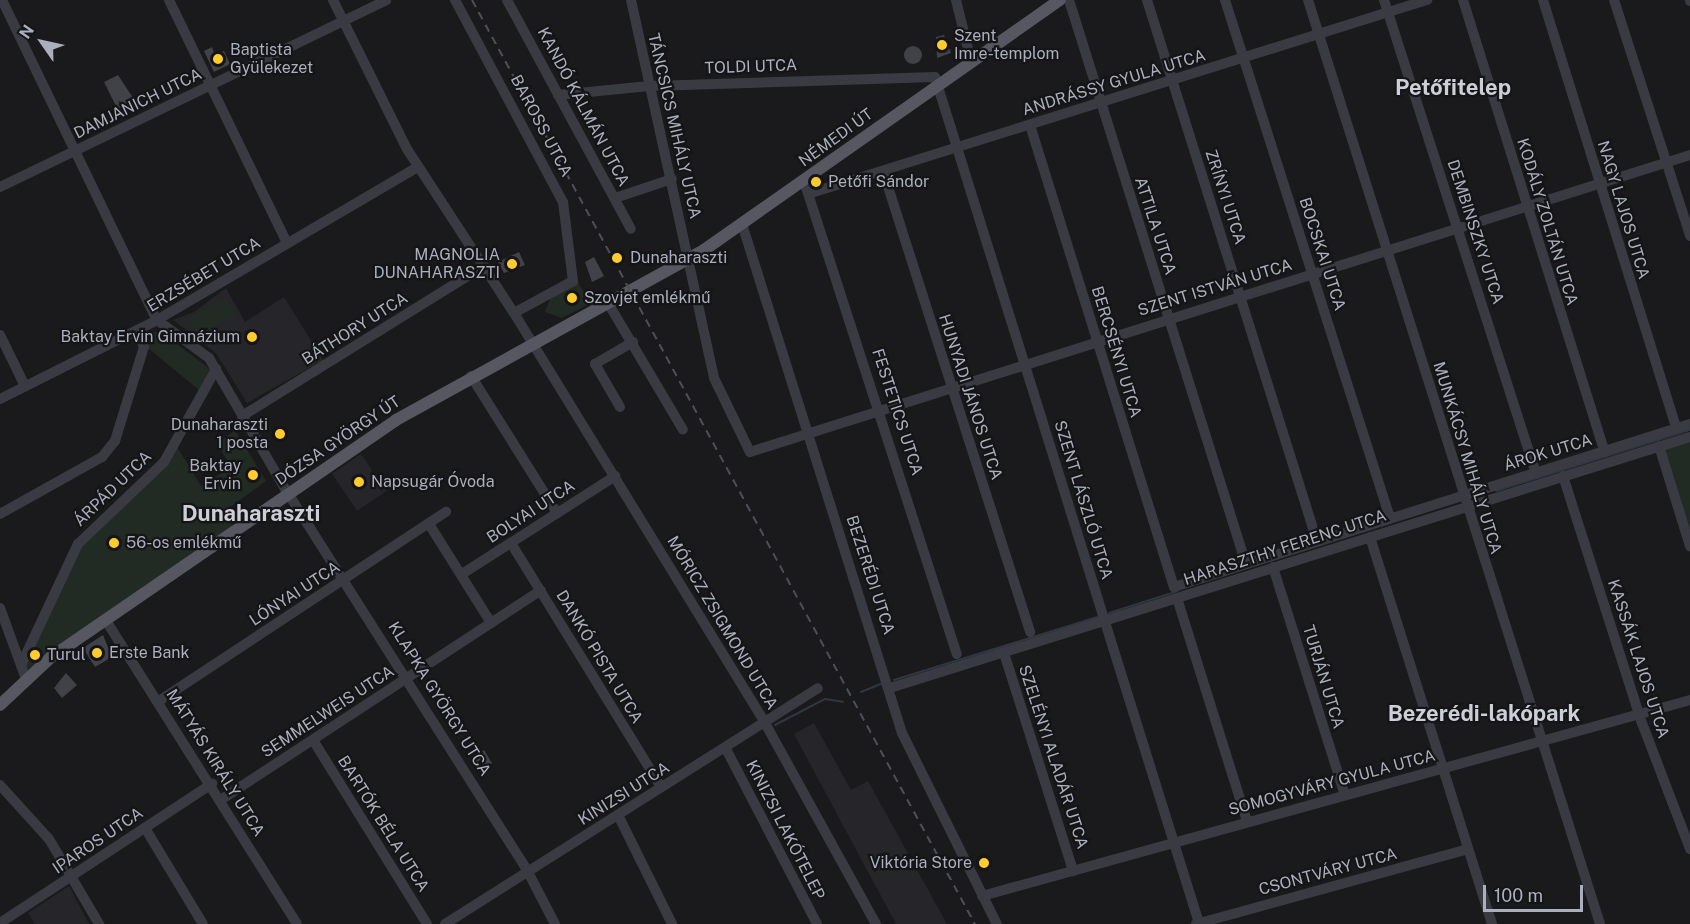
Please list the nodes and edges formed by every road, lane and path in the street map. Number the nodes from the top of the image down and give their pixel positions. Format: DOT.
graph roads {
  1 [pos="2,0"];
  2 [pos="169,0"];
  3 [pos="333,0"];
  4 [pos="386,0"];
  5 [pos="455,0"];
  6 [pos="507,0"];
  7 [pos="631,0"];
  8 [pos="956,0"];
  9 [pos="1060,0"];
  10 [pos="1069,0"];
  11 [pos="1147,0"];
  12 [pos="1225,0"];
  13 [pos="1308,0"];
  14 [pos="1384,0"];
  15 [pos="1426,0"];
  16 [pos="1463,0"];
  17 [pos="1543,0"];
  18 [pos="1614,0"];
  19 [pos="1388,14"];
  20 [pos="344,21"];
  21 [pos="1319,35"];
  22 [pos="1243,59"];
  23 [pos="971,61"];
  24 [pos="1172,79"];
  25 [pos="210,85"];
  26 [pos="650,86"];
  27 [pos="935,87"];
  28 [pos="558,94"];
  29 [pos="1100,102"];
  30 [pos="1030,125"];
  31 [pos="956,148"];
  32 [pos="75,151"];
  33 [pos="1690,155"];
  34 [pos="1666,162"];
  35 [pos="418,167"];
  36 [pos="883,171"];
  37 [pos="672,179"];
  38 [pos="804,181"];
  39 [pos="1598,183"];
  40 [pos="0,187"];
  41 [pos="811,194"];
  42 [pos="615,198"];
  43 [pos="1526,206"];
  44 [pos="742,224"];
  45 [pos="1458,227"];
  46 [pos="631,229"];
  47 [pos="1690,236"];
  48 [pos="287,243"];
  49 [pos="1387,250"];
  50 [pos="688,259"];
  51 [pos="484,266"];
  52 [pos="1313,273"];
  53 [pos="625,293"];
  54 [pos="1241,296"];
  55 [pos="608,303"];
  56 [pos="514,313"];
  57 [pos="1169,319"];
  58 [pos="157,320"];
  59 [pos="137,331"];
  60 [pos="0,336"];
  61 [pos="1096,341"];
  62 [pos="633,342"];
  63 [pos="533,343"];
  64 [pos="1026,363"];
  65 [pos="216,369"];
  66 [pos="471,376"];
  67 [pos="25,386"];
  68 [pos="952,387"];
  69 [pos="0,399"];
  70 [pos="620,407"];
  71 [pos="880,410"];
  72 [pos="242,416"];
  73 [pos="1690,424"];
  74 [pos="1676,428"];
  75 [pos="683,430"];
  76 [pos="808,434"];
  77 [pos="1690,437"];
  78 [pos="1659,446"];
  79 [pos="750,452"];
  80 [pos="1605,452"];
  81 [pos="1536,472"];
  82 [pos="615,476"];
  83 [pos="1563,476"];
  84 [pos="289,494"];
  85 [pos="1464,495"];
  86 [pos="1466,506"];
  87 [pos="446,512"];
  88 [pos="557,513"];
  89 [pos="0,514"];
  90 [pos="1390,518"];
  91 [pos="429,525"];
  92 [pos="1370,537"];
  93 [pos="1317,541"];
  94 [pos="511,543"];
  95 [pos="1690,546"];
  96 [pos="1246,564"];
  97 [pos="1273,567"];
  98 [pos="462,574"];
  99 [pos="345,579"];
  100 [pos="541,590"];
  101 [pos="1175,592"];
  102 [pos="0,608"];
  103 [pos="105,619"];
  104 [pos="1105,621"];
  105 [pos="491,623"];
  106 [pos="1029,632"];
  107 [pos="1004,653"];
  108 [pos="957,654"];
  109 [pos="21,665"];
  110 [pos="409,677"];
  111 [pos="26,679"];
  112 [pos="818,688"];
  113 [pos="890,688"];
  114 [pos="1690,700"];
  115 [pos="159,701"];
  116 [pos="0,705"];
  117 [pos="1639,714"];
  118 [pos="765,723"];
  119 [pos="313,740"];
  120 [pos="1542,741"];
  121 [pos="726,749"];
  122 [pos="1443,768"];
  123 [pos="213,784"];
  124 [pos="0,785"];
  125 [pos="661,788"];
  126 [pos="1345,795"];
  127 [pos="222,799"];
  128 [pos="618,815"];
  129 [pos="1247,822"];
  130 [pos="145,828"];
  131 [pos="1175,843"];
  132 [pos="1468,849"];
  133 [pos="1690,849"];
  134 [pos="1073,871"];
  135 [pos="528,872"];
  136 [pos="73,877"];
  137 [pos="982,896"];
  138 [pos="0,922"];
  139 [pos="1198,923"];
  140 [pos="99,924"];
  141 [pos="203,924"];
  142 [pos="297,924"];
  143 [pos="427,924"];
  144 [pos="445,924"];
  145 [pos="555,924"];
  146 [pos="672,924"];
  147 [pos="817,924"];
  148 [pos="876,924"];
  149 [pos="997,924"];
  150 [pos="1492,924"];
  151 [pos="1600,924"];
  1 -- 32 [label="street"];
  2 -- 25 [label="street"];
  3 -- 20 [label="street, MÓRICZ ZSIGMOND UTCA"];
  4 -- 20 [label="street, DAMJANICH UTCA"];
  5 -- 56 [label="street, BAROSS UTCA"];
  6 -- 28 [label="street, KANDÓ KÁLMÁN UTCA"];
  7 -- 26 [label="street, TÁNCSICS MIHÁLY UTCA"];
  8 -- 23 [label="street"];
  9 -- 23 [label="main road, NÉMEDI ÚT"];
  10 -- 29 [label="street, ATTILA UTCA"];
  11 -- 24 [label="street, ZRÍNYI UTCA"];
  12 -- 22 [label="street, BOCSKAI UTCA"];
  13 -- 21 [label="street, MUNKÁCSY MIHÁLY UTCA"];
  14 -- 19 [label="street, DEMBINSZKY UTCA"];
  15 -- 19 [label="street, ANDRÁSSY GYULA UTCA"];
  16 -- 43 [label="street, KODÁLY ZOLTÁN UTCA"];
  17 -- 39 [label="street, NAGY LAJOS UTCA"];
  18 -- 34 [label="street"];
  19 -- 21 [label="street, ANDRÁSSY GYULA UTCA"];
  19 -- 45 [label="street, DEMBINSZKY UTCA"];
  20 -- 25 [label="street, DAMJANICH UTCA"];
  20 -- 35 [label="street, MÓRICZ ZSIGMOND UTCA"];
  21 -- 22 [label="street, ANDRÁSSY GYULA UTCA"];
  21 -- 49 [label="street, MUNKÁCSY MIHÁLY UTCA"];
  22 -- 24 [label="street, ANDRÁSSY GYULA UTCA"];
  22 -- 52 [label="street, BOCSKAI UTCA"];
  23 -- 27 [label="main road, NÉMEDI ÚT"];
  24 -- 29 [label="street, ANDRÁSSY GYULA UTCA"];
  24 -- 54 [label="street, ZRÍNYI UTCA"];
  25 -- 32 [label="street, DAMJANICH UTCA"];
  25 -- 48 [label="street"];
  26 -- 27 [label="street, TOLDI UTCA"];
  26 -- 28 [label="street, TOLDI UTCA"];
  26 -- 37 [label="street, TÁNCSICS MIHÁLY UTCA"];
  27 -- 31 [label="street, SZENT LÁSZLÓ UTCA"];
  27 -- 38 [label="main road, NÉMEDI ÚT"];
  28 -- 42 [label="street, KANDÓ KÁLMÁN UTCA"];
  29 -- 30 [label="street, ANDRÁSSY GYULA UTCA"];
  29 -- 57 [label="street, ATTILA UTCA"];
  30 -- 31 [label="street, ANDRÁSSY GYULA UTCA"];
  30 -- 61 [label="street, BERCSÉNYI UTCA"];
  31 -- 36 [label="street, ANDRÁSSY GYULA UTCA"];
  31 -- 64 [label="street, SZENT LÁSZLÓ UTCA"];
  32 -- 40 [label="street, DAMJANICH UTCA"];
  32 -- 58 [label="street"];
  33 -- 34 [label="street, SZENT ISTVÁN UTCA"];
  34 -- 39 [label="street, SZENT ISTVÁN UTCA"];
  34 -- 47 [label="street"];
  35 -- 48 [label="street, ERZSÉBET UTCA"];
  35 -- 51 [label="street, MÓRICZ ZSIGMOND UTCA"];
  36 -- 41 [label="street, ANDRÁSSY GYULA UTCA"];
  36 -- 68 [label="street, HUNYADI JÁNOS UTCA"];
  37 -- 42 [label="street"];
  37 -- 50 [label="street, TÁNCSICS MIHÁLY UTCA"];
  38 -- 41 [label="street, FESTETICS UTCA"];
  38 -- 44 [label="main road, NÉMEDI ÚT"];
  39 -- 43 [label="street, SZENT ISTVÁN UTCA"];
  39 -- 74 [label="street, NAGY LAJOS UTCA"];
  41 -- 71 [label="street, FESTETICS UTCA"];
  42 -- 46 [label="street, KANDÓ KÁLMÁN UTCA"];
  43 -- 45 [label="street, SZENT ISTVÁN UTCA"];
  43 -- 80 [label="street, KODÁLY ZOLTÁN UTCA"];
  44 -- 50 [label="main road, NÉMEDI ÚT"];
  44 -- 76 [label="street, BEZERÉDI UTCA"];
  45 -- 49 [label="street, SZENT ISTVÁN UTCA"];
  45 -- 81 [label="street, DEMBINSZKY UTCA"];
  48 -- 58 [label="street, ERZSÉBET UTCA"];
  49 -- 52 [label="street, SZENT ISTVÁN UTCA"];
  49 -- 85 [label="street, MUNKÁCSY MIHÁLY UTCA"];
  50 -- 53 [label="main road, NÉMEDI ÚT"];
  50 -- 79 [label="street, TÁNCSICS MIHÁLY UTCA"];
  51 -- 56 [label="street, MÓRICZ ZSIGMOND UTCA"];
  51 -- 72 [label="street, BÁTHORY UTCA"];
  52 -- 54 [label="street, SZENT ISTVÁN UTCA"];
  52 -- 90 [label="street, BOCSKAI UTCA"];
  53 -- 55 [label="main road, DÓZSA GYÖRGY ÚT"];
  54 -- 57 [label="street, SZENT ISTVÁN UTCA"];
  54 -- 93 [label="street, ZRÍNYI UTCA"];
  55 -- 62 [label="street"];
  55 -- 63 [label="main road, DÓZSA GYÖRGY ÚT"];
  56 -- 63 [label="street, MÓRICZ ZSIGMOND UTCA"];
  57 -- 61 [label="street, SZENT ISTVÁN UTCA"];
  57 -- 96 [label="street, ATTILA UTCA"];
  58 -- 59 [label="street, ERZSÉBET UTCA"];
  58 -- 65 [label="street, KLAPKA GYÖRGY UTCA"];
  59 -- 67 [label="street, ERZSÉBET UTCA"];
  59 -- 89 [label="street"];
  60 -- 67 [label="street"];
  61 -- 64 [label="street, SZENT ISTVÁN UTCA"];
  61 -- 101 [label="street, BERCSÉNYI UTCA"];
  62 -- 70 [label="street"];
  62 -- 75 [label="street"];
  63 -- 66 [label="main road, DÓZSA GYÖRGY ÚT"];
  63 -- 82 [label="street, MÓRICZ ZSIGMOND UTCA"];
  64 -- 68 [label="street, SZENT ISTVÁN UTCA"];
  64 -- 104 [label="street, SZENT LÁSZLÓ UTCA"];
  65 -- 72 [label="street, KLAPKA GYÖRGY UTCA"];
  65 -- 109 [label="street, ÁRPÁD UTCA"];
  66 -- 84 [label="main road, DÓZSA GYÖRGY ÚT"];
  66 -- 88 [label="street"];
  67 -- 69 [label="street, ERZSÉBET UTCA"];
  68 -- 71 [label="street, SZENT ISTVÁN UTCA"];
  68 -- 106 [label="street, HUNYADI JÁNOS UTCA"];
  71 -- 76 [label="street, SZENT ISTVÁN UTCA"];
  71 -- 108 [label="street, FESTETICS UTCA"];
  72 -- 84 [label="street, KLAPKA GYÖRGY UTCA"];
  73 -- 74 [label="street, ÁROK UTCA"];
  74 -- 80 [label="street, ÁROK UTCA"];
  76 -- 79 [label="street, SZENT ISTVÁN UTCA"];
  76 -- 113 [label="street, BEZERÉDI UTCA"];
  77 -- 78 [label="street, HARASZTHY FERENC UTCA"];
  78 -- 83 [label="street, HARASZTHY FERENC UTCA"];
  78 -- 95 [label="street"];
  80 -- 81 [label="street, ÁROK UTCA"];
  81 -- 85 [label="street, ÁROK UTCA"];
  82 -- 88 [label="street, BOLYAI UTCA"];
  82 -- 118 [label="street, MÓRICZ ZSIGMOND UTCA"];
  83 -- 86 [label="street, HARASZTHY FERENC UTCA"];
  83 -- 117 [label="street, KASSÁK LAJOS UTCA"];
  84 -- 99 [label="street, KLAPKA GYÖRGY UTCA"];
  84 -- 103 [label="main road, DÓZSA GYÖRGY ÚT"];
  85 -- 86 [label="street, MUNKÁCSY MIHÁLY UTCA"];
  85 -- 90 [label="street, ÁROK UTCA"];
  86 -- 92 [label="street, HARASZTHY FERENC UTCA"];
  86 -- 120 [label="street, MUNKÁCSY MIHÁLY UTCA"];
  87 -- 91 [label="street, LÓNYAI UTCA"];
  88 -- 94 [label="street, BOLYAI UTCA"];
  90 -- 93 [label="street, ÁROK UTCA"];
  91 -- 98 [label="street"];
  91 -- 99 [label="street, LÓNYAI UTCA"];
  92 -- 97 [label="street, HARASZTHY FERENC UTCA"];
  92 -- 122 [label="street"];
  93 -- 96 [label="street, ÁROK UTCA"];
  94 -- 98 [label="street, BOLYAI UTCA"];
  94 -- 100 [label="street, DANKÓ PISTA UTCA"];
  96 -- 101 [label="street, ÁROK UTCA"];
  97 -- 101 [label="street, HARASZTHY FERENC UTCA"];
  97 -- 126 [label="street, TURJÁN UTCA"];
  98 -- 105 [label="street"];
  99 -- 110 [label="street, KLAPKA GYÖRGY UTCA"];
  99 -- 115 [label="street, LÓNYAI UTCA"];
  100 -- 105 [label="street, SEMMELWEIS UTCA"];
  100 -- 125 [label="street, DANKÓ PISTA UTCA"];
  101 -- 104 [label="street, HARASZTHY FERENC UTCA"];
  101 -- 129 [label="street, BERCSÉNYI UTCA"];
  102 -- 109 [label="street"];
  103 -- 111 [label="main road, DÓZSA GYÖRGY ÚT"];
  103 -- 115 [label="street, MÁTYÁS KIRÁLY UTCA"];
  104 -- 107 [label="street, HARASZTHY FERENC UTCA"];
  104 -- 131 [label="street, SZENT LÁSZLÓ UTCA"];
  105 -- 110 [label="street, SEMMELWEIS UTCA"];
  107 -- 113 [label="street, HARASZTHY FERENC UTCA"];
  107 -- 134 [label="street, SZELÉNYI ALADÁR UTCA"];
  109 -- 111 [label="street"];
  110 -- 119 [label="street, SEMMELWEIS UTCA"];
  110 -- 135 [label="street, KLAPKA GYÖRGY UTCA"];
  111 -- 116 [label="main road, DÓZSA GYÖRGY ÚT"];
  112 -- 118 [label="street, KINIZSI UTCA"];
  113 -- 137 [label="street, BEZERÉDI UTCA"];
  114 -- 117 [label="street, SOMOGYVÁRY GYULA UTCA"];
  115 -- 123 [label="street, MÁTYÁS KIRÁLY UTCA"];
  117 -- 120 [label="street, SOMOGYVÁRY GYULA UTCA"];
  117 -- 133 [label="street, KASSÁK LAJOS UTCA"];
  118 -- 121 [label="street, KINIZSI UTCA"];
  118 -- 148 [label="street, MÓRICZ ZSIGMOND UTCA"];
  119 -- 127 [label="street, SEMMELWEIS UTCA"];
  119 -- 143 [label="street, BARTÓK BÉLA UTCA"];
  120 -- 122 [label="street, SOMOGYVÁRY GYULA UTCA"];
  120 -- 151 [label="street, MUNKÁCSY MIHÁLY UTCA"];
  121 -- 125 [label="street, KINIZSI UTCA"];
  121 -- 147 [label="street, KINIZSI LAKÓTELEP"];
  122 -- 126 [label="street, SOMOGYVÁRY GYULA UTCA"];
  122 -- 132 [label="street"];
  123 -- 127 [label="street, MÁTYÁS KIRÁLY UTCA"];
  123 -- 130 [label="street, IPAROS UTCA"];
  124 -- 136 [label="street"];
  125 -- 128 [label="street, KINIZSI UTCA"];
  126 -- 129 [label="street, SOMOGYVÁRY GYULA UTCA"];
  127 -- 142 [label="street, MÁTYÁS KIRÁLY UTCA"];
  128 -- 135 [label="street, KINIZSI UTCA"];
  128 -- 146 [label="street"];
  129 -- 131 [label="street, SOMOGYVÁRY GYULA UTCA"];
  130 -- 136 [label="street, IPAROS UTCA"];
  130 -- 141 [label="street"];
  131 -- 134 [label="street, SOMOGYVÁRY GYULA UTCA"];
  131 -- 139 [label="street, SZENT LÁSZLÓ UTCA"];
  132 -- 139 [label="street, CSONTVÁRY UTCA"];
  132 -- 150 [label="street"];
  134 -- 137 [label="street, SOMOGYVÁRY GYULA UTCA"];
  135 -- 144 [label="street, KINIZSI UTCA"];
  135 -- 145 [label="street, KLAPKA GYÖRGY UTCA"];
  136 -- 138 [label="street, IPAROS UTCA"];
  136 -- 140 [label="street"];
  137 -- 149 [label="street, BEZERÉDI UTCA"];
}
